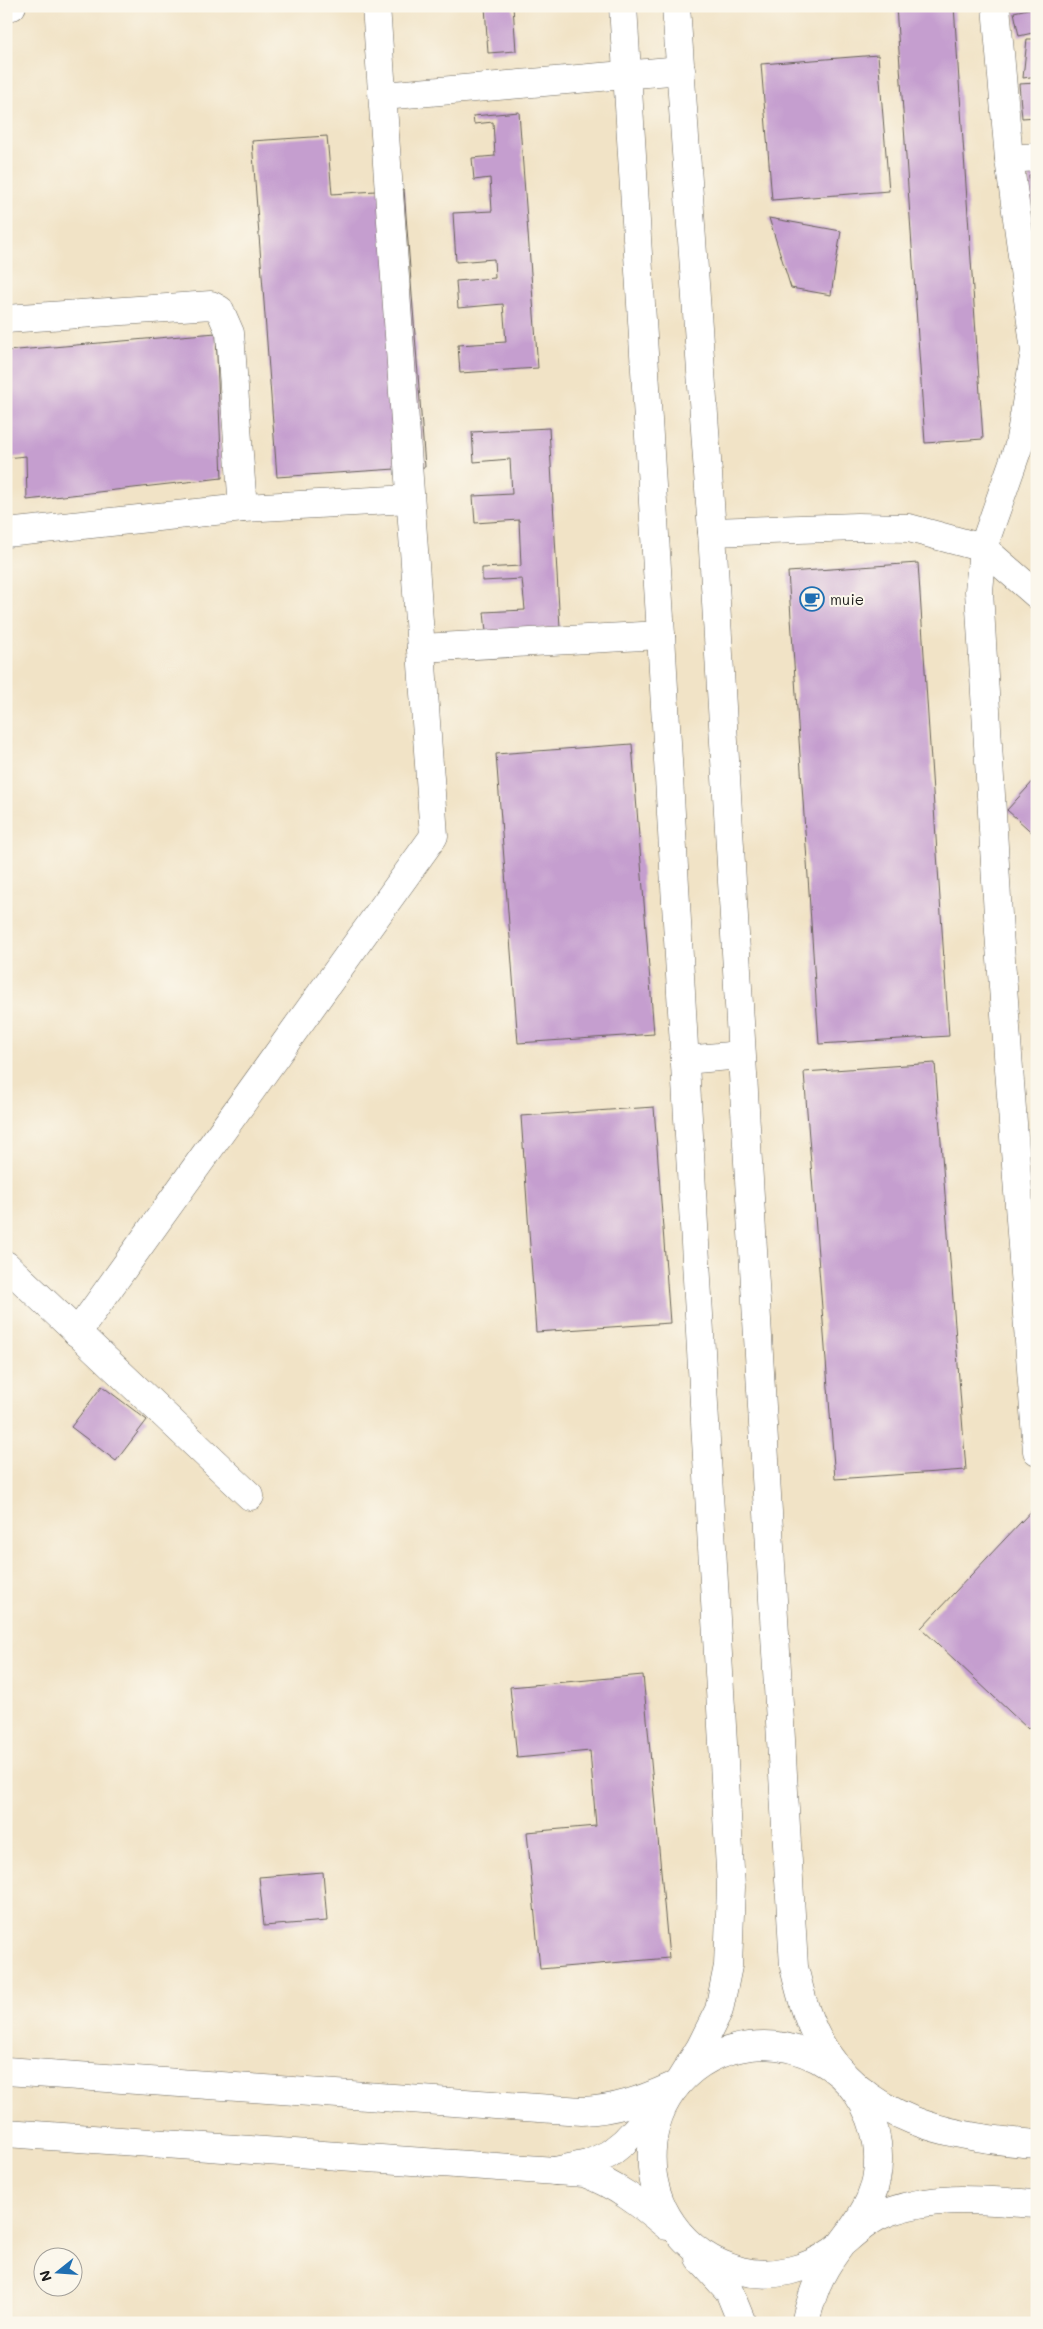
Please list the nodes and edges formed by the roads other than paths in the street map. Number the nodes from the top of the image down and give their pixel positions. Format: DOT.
graph roads {
  1 [pos="12,6"];
  2 [pos="376,6"];
  3 [pos="623,6"];
  4 [pos="676,6"];
  5 [pos="996,6"];
  6 [pos="6,7"];
  7 [pos="681,70"];
  8 [pos="625,74"];
  9 [pos="383,96"];
  10 [pos="1037,157"];
  11 [pos="1009,160"];
  12 [pos="6,319"];
  13 [pos="1036,351"];
  14 [pos="410,499"];
  15 [pos="243,508"];
  16 [pos="712,532"];
  17 [pos="6,533"];
  18 [pos="984,548"];
  19 [pos="1037,595"];
  20 [pos="661,635"];
  21 [pos="421,648"];
  22 [pos="741,1055"];
  23 [pos="685,1060"];
  24 [pos="6,1265"];
  25 [pos="77,1333"];
  26 [pos="1037,1451"];
  27 [pos="250,1496"];
  28 [pos="6,2071"];
  29 [pos="847,2080"];
  30 [pos="677,2085"];
  31 [pos="6,2133"];
  32 [pos="1037,2144"];
  33 [pos="555,2171"];
  34 [pos="1037,2204"];
  35 [pos="852,2233"];
  36 [pos="682,2238"];
  37 [pos="742,2323"];
  38 [pos="806,2323"];
  1 -- 6 [label="street"];
  2 -- 9 [label="street"];
  3 -- 8 [label="street"];
  4 -- 7 [label="street"];
  5 -- 11 [label="street"];
  7 -- 8 [label="street"];
  7 -- 16 [label="street"];
  8 -- 9 [label="street"];
  8 -- 20 [label="street"];
  9 -- 14 [label="street"];
  10 -- 11 [label="street"];
  11 -- 13 [label="street"];
  12 -- 15 [label="street"];
  13 -- 18 [label="street"];
  14 -- 15 [label="street"];
  14 -- 21 [label="street"];
  15 -- 17 [label="street"];
  16 -- 18 [label="street"];
  16 -- 22 [label="street"];
  18 -- 19 [label="street"];
  18 -- 26 [label="street"];
  20 -- 21 [label="street"];
  20 -- 23 [label="street"];
  21 -- 25 [label="street"];
  22 -- 23 [label="street"];
  22 -- 29 [label="street"];
  23 -- 30 [label="street"];
  24 -- 25 [label="street"];
  25 -- 27 [label="street"];
  28 -- 30 [label="street"];
  29 -- 30 [label="street"];
  29 -- 32 [label="street"];
  29 -- 35 [label="street"];
  30 -- 33 [label="street"];
  30 -- 36 [label="street"];
  31 -- 33 [label="street"];
  33 -- 36 [label="street"];
  34 -- 35 [label="street"];
  35 -- 36 [label="street"];
  35 -- 38 [label="street"];
  36 -- 37 [label="street"];
}
